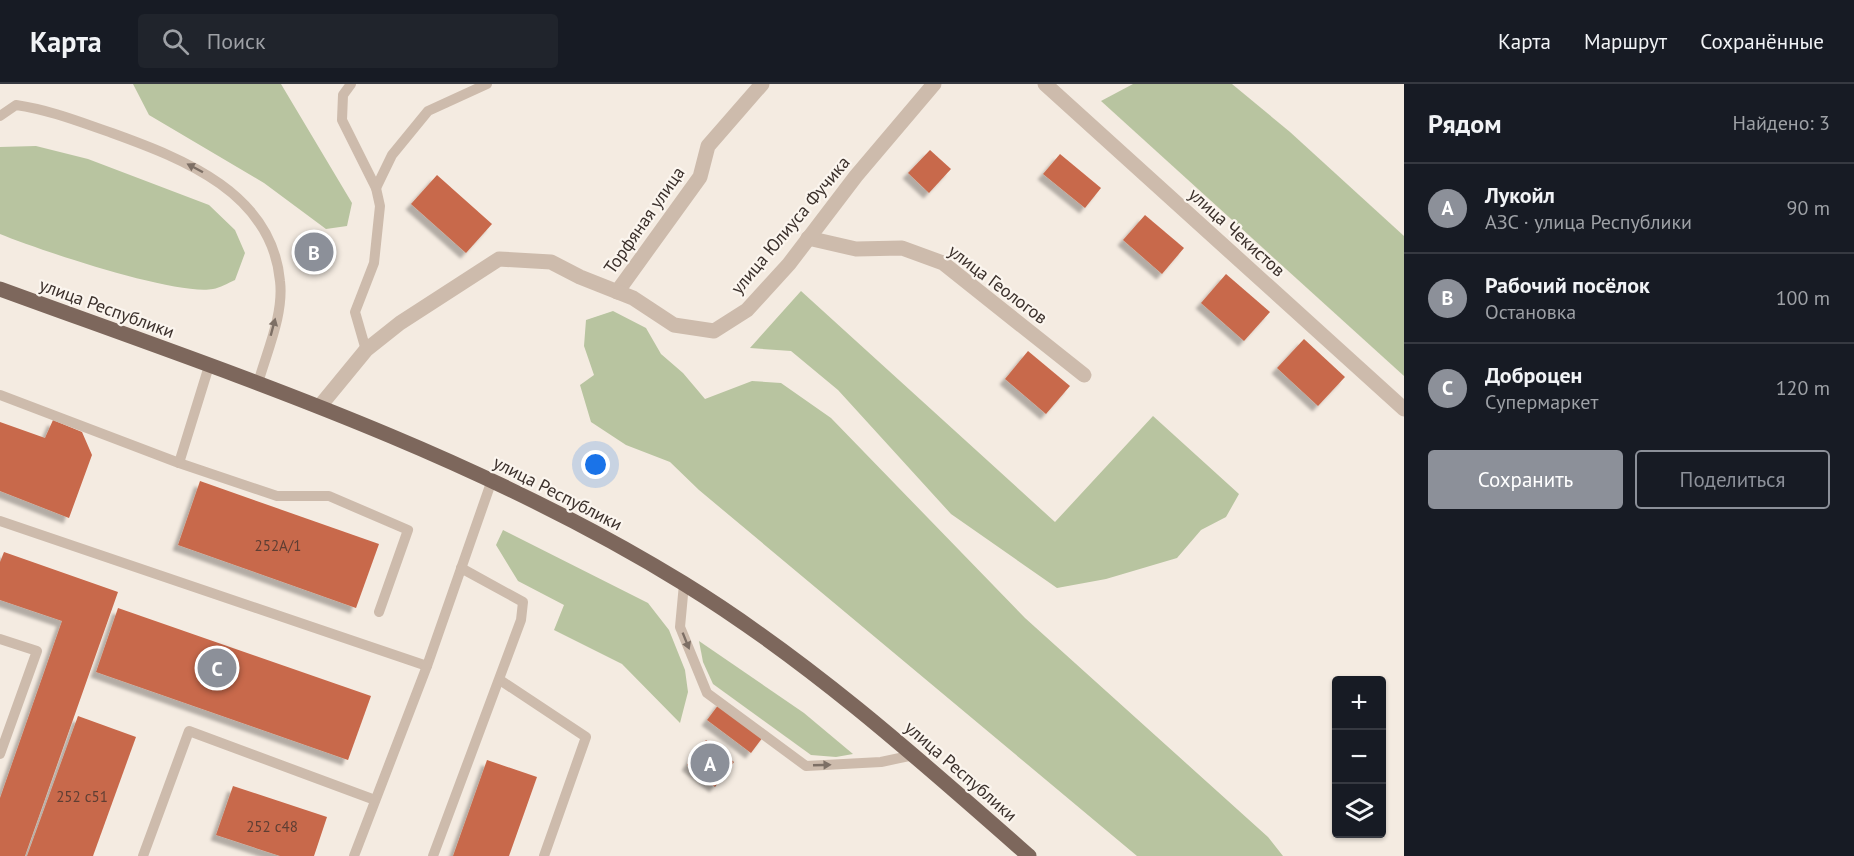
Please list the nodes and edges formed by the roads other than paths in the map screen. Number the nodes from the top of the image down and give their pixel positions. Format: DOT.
graph roads {
  1 [pos="351,84"];
  2 [pos="487,84"];
  3 [pos="762,84"];
  4 [pos="934,84"];
  5 [pos="1045,84"];
  6 [pos="0,116"];
  7 [pos="376,188"];
  8 [pos="808,238"];
  9 [pos="0,289"];
  10 [pos="617,292"];
  11 [pos="366,350"];
  12 [pos="209,366"];
  13 [pos="1084,375"];
  14 [pos="258,383"];
  15 [pos="0,395"];
  16 [pos="320,405"];
  17 [pos="1404,409"];
  18 [pos="179,463"];
  19 [pos="492,480"];
  20 [pos="0,521"];
  21 [pos="461,568"];
  22 [pos="684,584"];
  23 [pos="379,612"];
  24 [pos="0,639"];
  25 [pos="426,666"];
  26 [pos="500,680"];
  27 [pos="0,754"];
  28 [pos="914,755"];
  29 [pos="375,800"];
  30 [pos="143,856"];
  31 [pos="354,856"];
  32 [pos="433,856"];
  33 [pos="544,856"];
  34 [pos="1029,856"];
  1 -- 7 [label="lane"];
  2 -- 7 [label="lane"];
  3 -- 10 [label="street, Торфяная улица"];
  4 -- 8 [label="street, улица Юлиуса Фучика"];
  5 -- 17 [label="street, улица Чекистов"];
  14 -- 6 [label="lane, one-way"];
  7 -- 11 [label="lane"];
  8 -- 10 [label="street, улица Юлиуса Фучика"];
  8 -- 13 [label="street, улица Геологов"];
  9 -- 12 [label="main road, улица Республики"];
  10 -- 11 [label="street, улица Юлиуса Фучика"];
  11 -- 16 [label="street, улица Юлиуса Фучика"];
  12 -- 14 [label="main road, улица Республики"];
  12 -- 18 [label="lane"];
  14 -- 16 [label="main road, улица Республики"];
  15 -- 18 [label="lane"];
  16 -- 19 [label="main road, улица Республики"];
  18 -- 23 [label="lane"];
  19 -- 21 [label="lane"];
  19 -- 22 [label="main road, улица Республики"];
  20 -- 25 [label="lane"];
  21 -- 25 [label="lane"];
  21 -- 26 [label="lane"];
  22 -- 28 [label="main road, улица Республики"];
  22 -- 28 [label="lane, one-way"];
  24 -- 27 [label="lane"];
  25 -- 29 [label="lane"];
  26 -- 32 [label="lane"];
  26 -- 33 [label="lane"];
  28 -- 34 [label="main road, улица Республики"];
  29 -- 30 [label="lane"];
  29 -- 31 [label="lane"];
}
